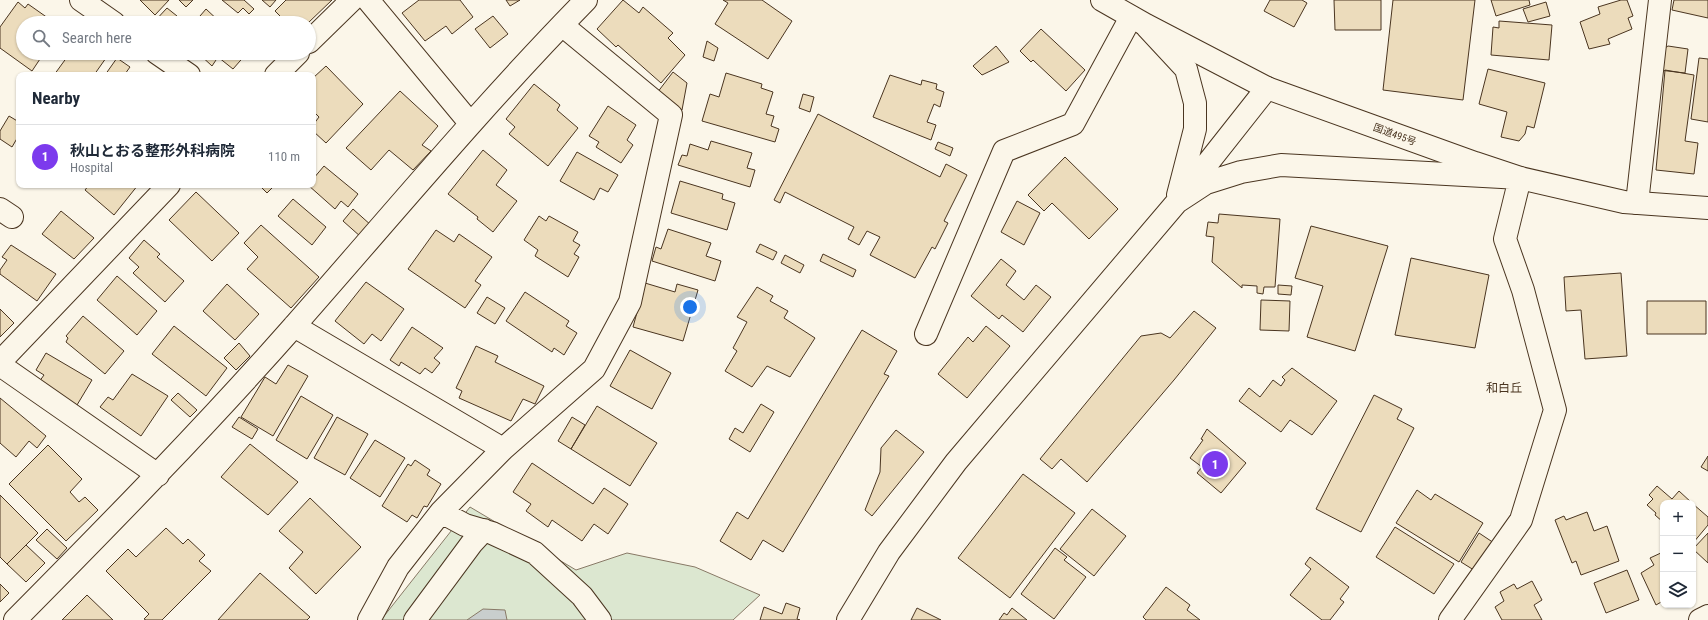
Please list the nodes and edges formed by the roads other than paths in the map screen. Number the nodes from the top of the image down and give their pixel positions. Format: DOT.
graph roads {
  1 [pos="81,0"];
  2 [pos="352,0"];
  3 [pos="368,0"];
  4 [pos="586,0"];
  5 [pos="1102,0"];
  6 [pos="1660,0"];
  7 [pos="104,16"];
  8 [pos="1138,21"];
  9 [pos="562,25"];
  10 [pos="316,35"];
  11 [pos="167,60"];
  12 [pos="291,60"];
  13 [pos="185,72"];
  14 [pos="279,72"];
  15 [pos="1267,88"];
  16 [pos="470,123"];
  17 [pos="1520,178"];
  18 [pos="166,188"];
  19 [pos="1177,202"];
  20 [pos="1637,203"];
  21 [pos="1708,208"];
  22 [pos="294,326"];
  23 [pos="926,334"];
  24 [pos="0,362"];
  25 [pos="0,365"];
  26 [pos="503,449"];
  27 [pos="158,475"];
  28 [pos="441,512"];
  29 [pos="484,530"];
  30 [pos="1708,616"];
  31 [pos="15,620"];
  32 [pos="369,620"];
  33 [pos="415,620"];
  34 [pos="600,620"];
  35 [pos="848,620"];
  36 [pos="1450,620"];
  37 [pos="1700,620"];
  1 -- 7 [label="main road"];
  2 -- 10 [label="main road"];
  3 -- 16 [label="main road"];
  4 -- 9 [label="main road"];
  5 -- 8 [label="main road, 国道495号"];
  6 -- 20 [label="main road"];
  8 -- 15 [label="main road, 国道495号"];
  8 -- 19 [label="main road"];
  8 -- 23 [label="main road"];
  9 -- 16 [label="main road"];
  9 -- 26 [label="main road"];
  11 -- 13 [label="main road"];
  12 -- 14 [label="main road"];
  15 -- 17 [label="main road, 国道495号"];
  15 -- 19 [label="main road"];
  16 -- 22 [label="main road"];
  17 -- 19 [label="main road"];
  17 -- 20 [label="main road, 国道495号"];
  17 -- 36 [label="main road"];
  18 -- 24 [label="main road"];
  19 -- 35 [label="main road"];
  20 -- 21 [label="main road, 国道495号"];
  22 -- 26 [label="main road"];
  22 -- 27 [label="main road"];
  25 -- 27 [label="main road"];
  26 -- 28 [label="main road"];
  27 -- 31 [label="main road"];
  28 -- 29 [label="main road"];
  28 -- 32 [label="main road"];
  29 -- 33 [label="main road"];
  29 -- 34 [label="main road"];
  30 -- 37 [label="main road"];
}
